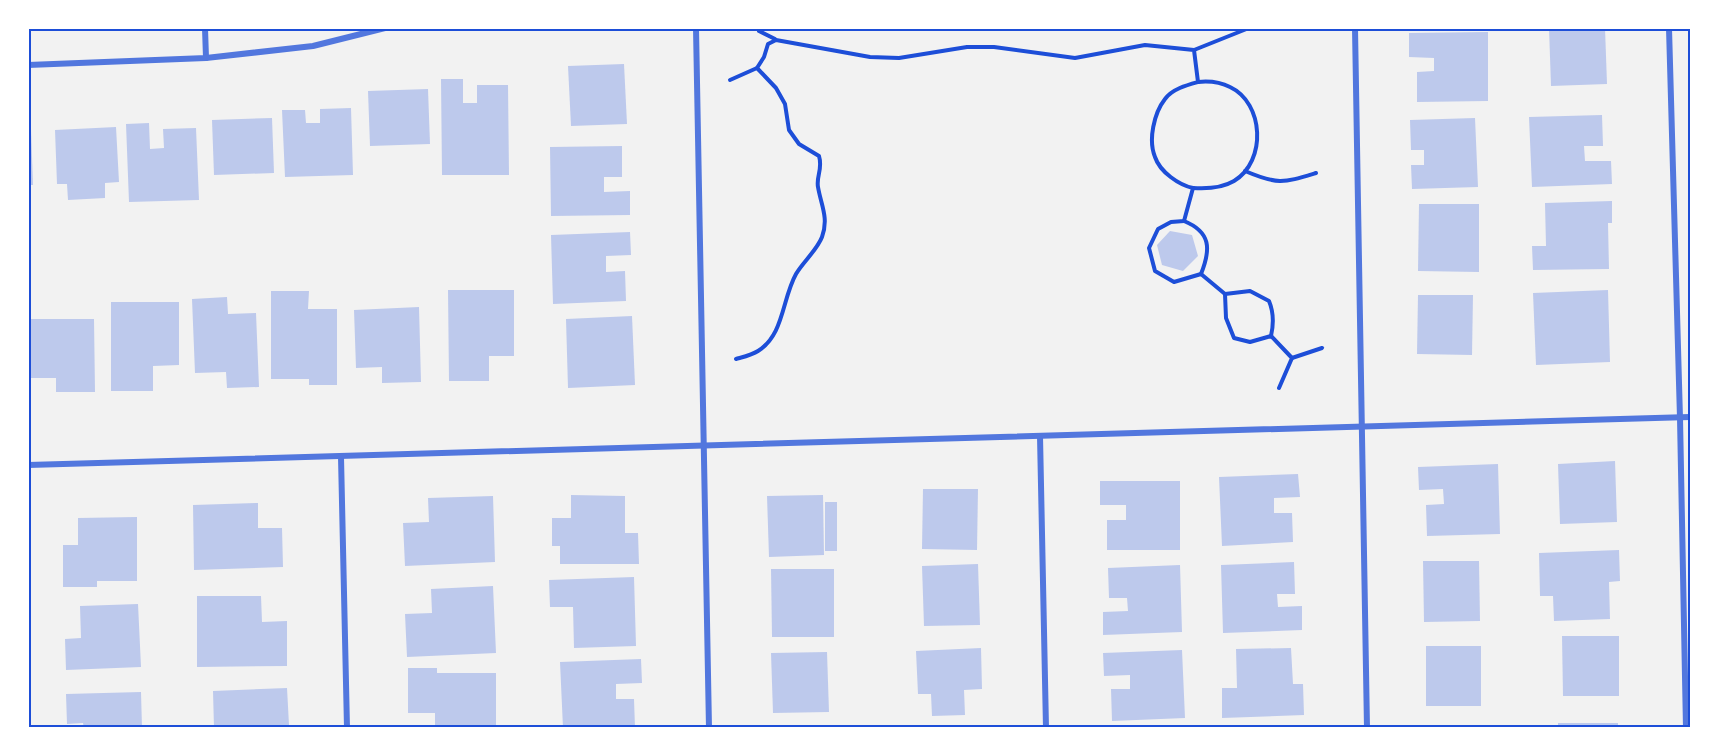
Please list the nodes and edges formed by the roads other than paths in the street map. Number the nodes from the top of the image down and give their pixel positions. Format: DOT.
graph roads {
  1 [pos="205,28"];
  2 [pos="385,28"];
  3 [pos="696,28"];
  4 [pos="1355,28"];
  5 [pos="1669,28"];
  6 [pos="206,58"];
  7 [pos="28,65"];
  8 [pos="1690,417"];
  9 [pos="1680,418"];
  10 [pos="1362,427"];
  11 [pos="1040,436"];
  12 [pos="704,446"];
  13 [pos="341,457"];
  14 [pos="28,465"];
  15 [pos="347,728"];
  16 [pos="709,728"];
  17 [pos="1046,728"];
  18 [pos="1366,728"];
  19 [pos="1686,728"];
  1 -- 6 [label="street"];
  2 -- 6 [label="street"];
  3 -- 12 [label="street"];
  4 -- 10 [label="street"];
  5 -- 9 [label="street"];
  6 -- 7 [label="street"];
  8 -- 9 [label="street"];
  9 -- 10 [label="street"];
  9 -- 19 [label="street"];
  10 -- 11 [label="street"];
  10 -- 18 [label="street"];
  11 -- 12 [label="street"];
  11 -- 17 [label="street"];
  12 -- 13 [label="street"];
  12 -- 16 [label="street"];
  13 -- 14 [label="street"];
  13 -- 15 [label="street"];
}
